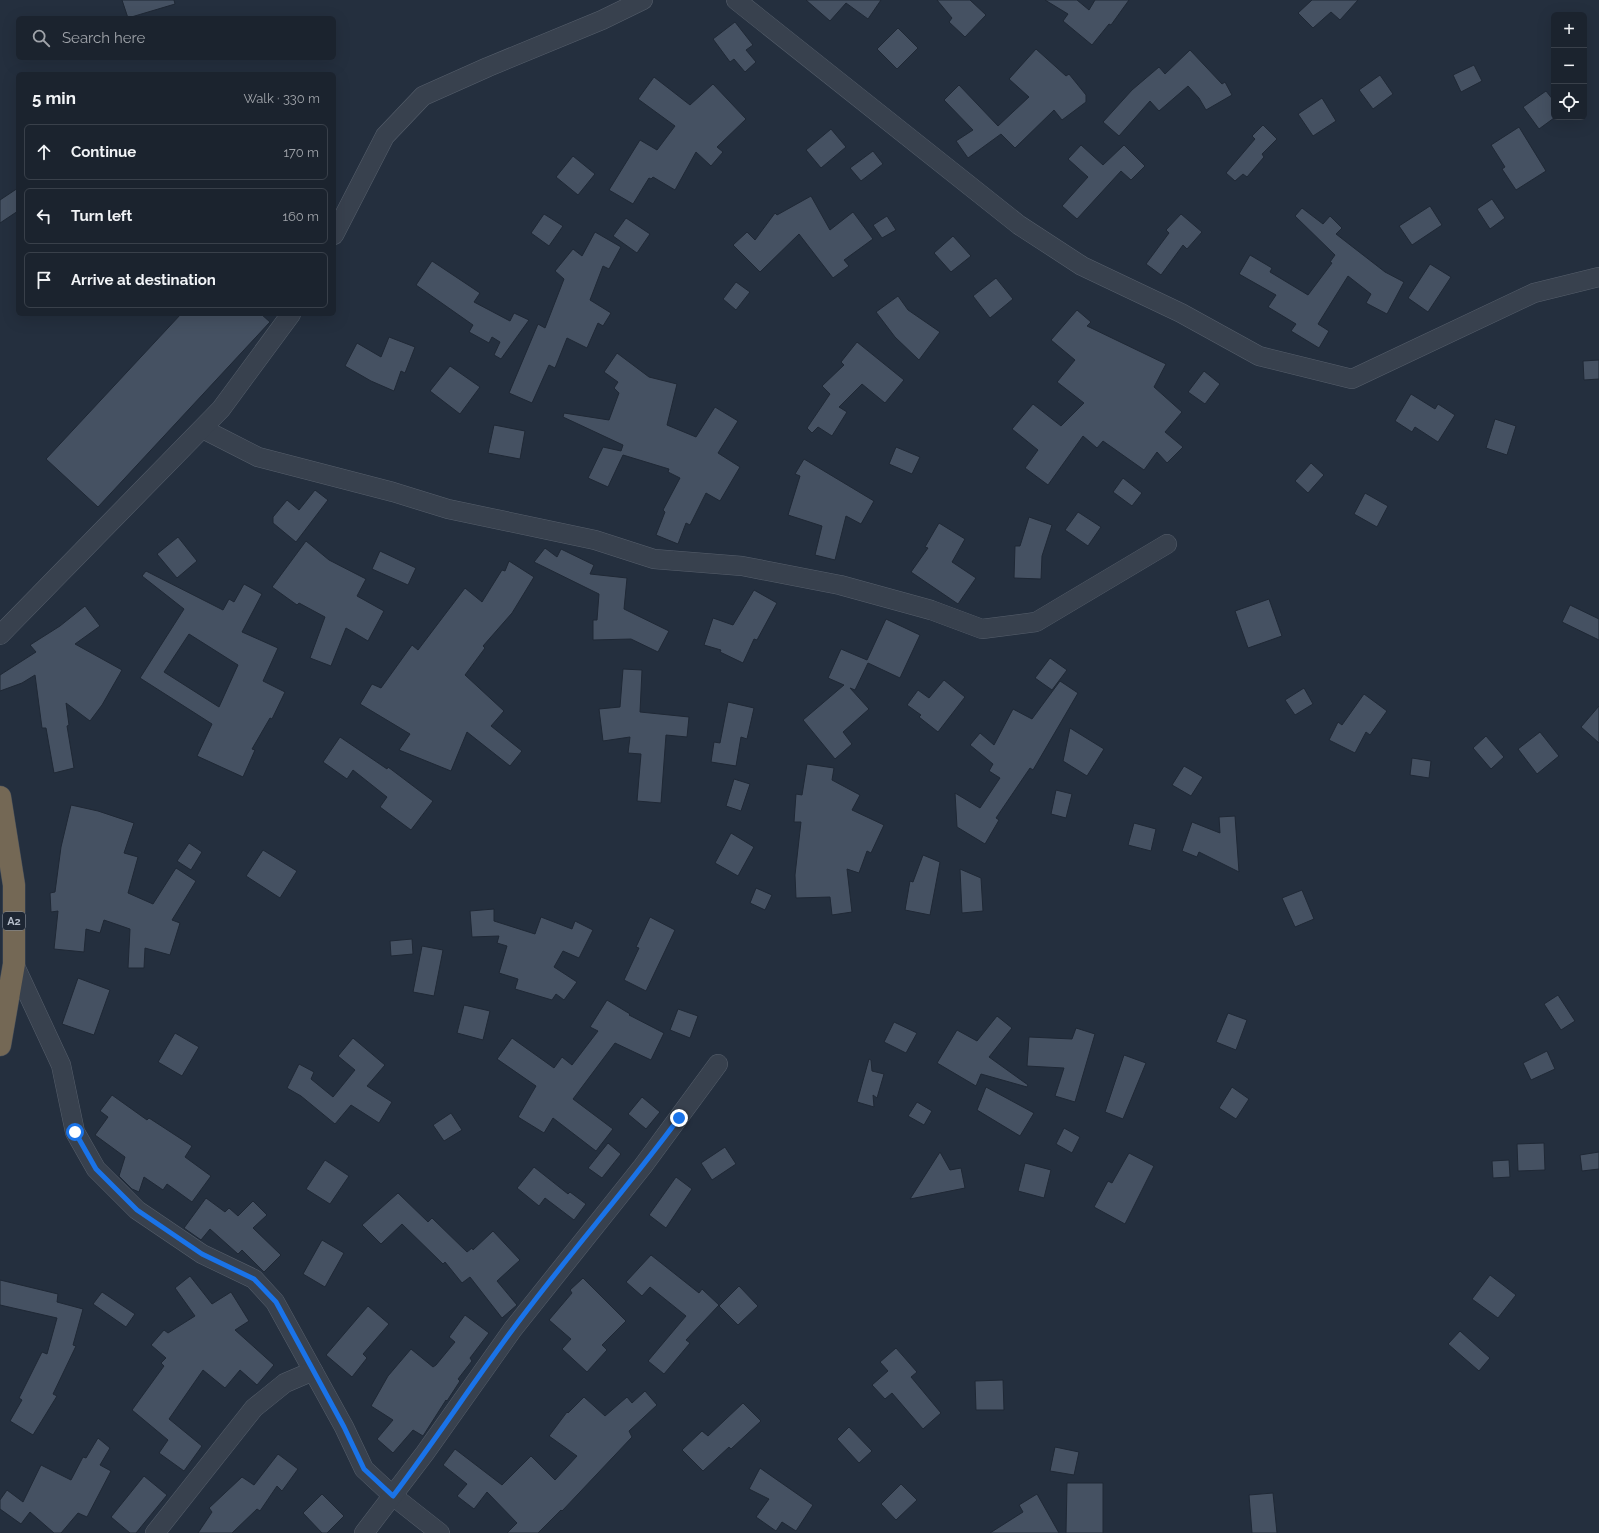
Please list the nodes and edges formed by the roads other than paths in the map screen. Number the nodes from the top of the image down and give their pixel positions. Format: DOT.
graph roads {
  1 [pos="643,0"];
  2 [pos="736,0"];
  3 [pos="336,232"];
  4 [pos="1599,277"];
  5 [pos="290,316"];
  6 [pos="203,428"];
  7 [pos="1167,544"];
  8 [pos="0,635"];
  9 [pos="0,797"];
  10 [pos="14,964"];
  11 [pos="0,1045"];
  12 [pos="718,1064"];
  13 [pos="313,1371"];
  14 [pos="393,1496"];
  15 [pos="155,1533"];
  16 [pos="364,1533"];
  17 [pos="440,1533"];
  1 -- 3 [label="street"];
  2 -- 4 [label="street"];
  5 -- 6 [label="street"];
  6 -- 7 [label="street"];
  6 -- 8 [label="street"];
  9 -- 10 [label="highway, A2"];
  10 -- 11 [label="highway, A2"];
  10 -- 13 [label="street"];
  12 -- 14 [label="street"];
  13 -- 14 [label="street"];
  13 -- 15 [label="street"];
  14 -- 16 [label="street"];
  14 -- 17 [label="street"];
}
